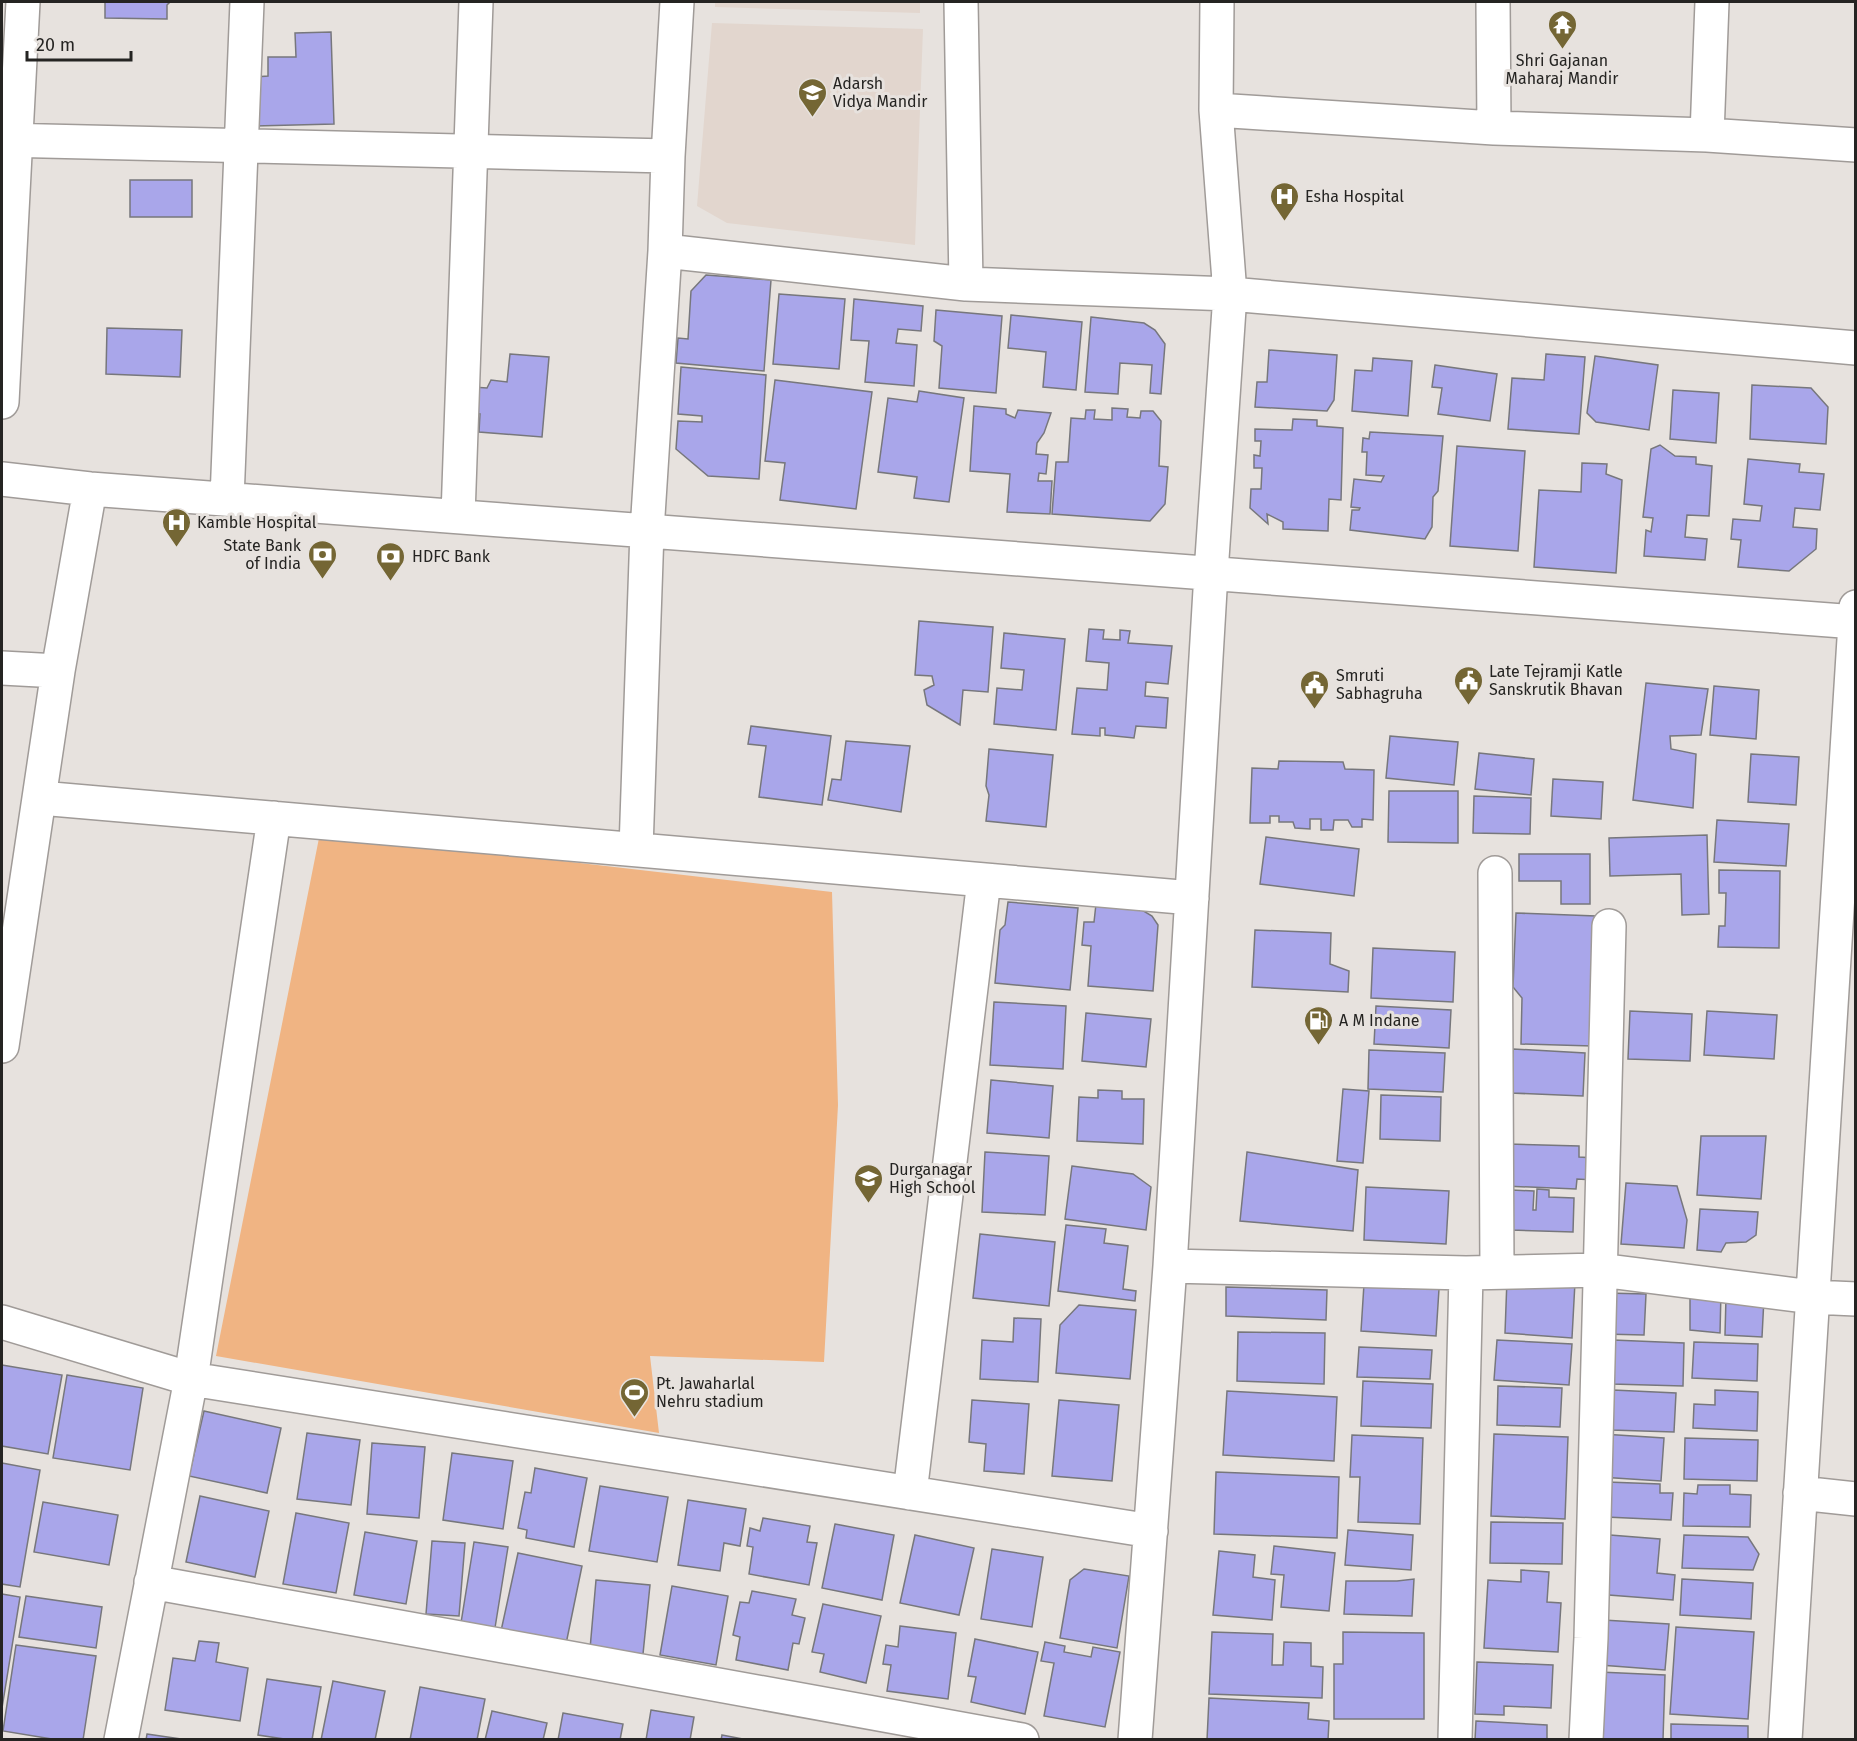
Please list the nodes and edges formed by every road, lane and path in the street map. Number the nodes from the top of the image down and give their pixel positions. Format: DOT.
graph roads {
  1 [pos="22,2"];
  2 [pos="247,2"];
  3 [pos="476,2"];
  4 [pos="677,2"];
  5 [pos="961,2"];
  6 [pos="1217,2"];
  7 [pos="1493,2"];
  8 [pos="1712,2"];
  9 [pos="1216,110"];
  10 [pos="1494,129"];
  11 [pos="1707,135"];
  12 [pos="8,140"];
  13 [pos="241,145"];
  14 [pos="1856,145"];
  15 [pos="471,151"];
  16 [pos="668,156"];
  17 [pos="665,251"];
  18 [pos="966,284"];
  19 [pos="1230,294"];
  20 [pos="1856,348"];
  21 [pos="2,402"];
  22 [pos="2,479"];
  23 [pos="90,489"];
  24 [pos="227,499"];
  25 [pos="458,516"];
  26 [pos="647,531"];
  27 [pos="1211,573"];
  28 [pos="1855,617"];
  29 [pos="2,668"];
  30 [pos="58,671"];
  31 [pos="40,798"];
  32 [pos="274,818"];
  33 [pos="636,849"];
  34 [pos="1496,873"];
  35 [pos="14,878"];
  36 [pos="984,880"];
  37 [pos="1192,897"];
  38 [pos="1609,926"];
  39 [pos="2,1046"];
  40 [pos="1170,1266"];
  41 [pos="1600,1270"];
  42 [pos="1481,1272"];
  43 [pos="1812,1297"];
  44 [pos="1856,1299"];
  45 [pos="2,1322"];
  46 [pos="190,1380"];
  47 [pos="910,1493"];
  48 [pos="1800,1493"];
  49 [pos="1856,1499"];
  50 [pos="1151,1531"];
  51 [pos="151,1582"];
  52 [pos="121,1740"];
  53 [pos="1022,1740"];
  54 [pos="1135,1740"];
  55 [pos="1455,1740"];
  56 [pos="1586,1740"];
  57 [pos="1785,1740"];
  1 -- 12 [label="street"];
  2 -- 13 [label="street"];
  3 -- 15 [label="street"];
  4 -- 16 [label="street"];
  5 -- 18 [label="street"];
  6 -- 9 [label="street"];
  7 -- 10 [label="street"];
  8 -- 11 [label="street"];
  9 -- 10 [label="street"];
  9 -- 19 [label="street"];
  10 -- 11 [label="street"];
  11 -- 14 [label="street"];
  12 -- 13 [label="street"];
  12 -- 21 [label="street"];
  13 -- 15 [label="street"];
  13 -- 24 [label="street"];
  15 -- 16 [label="street"];
  15 -- 25 [label="street"];
  16 -- 17 [label="street"];
  17 -- 18 [label="street"];
  17 -- 26 [label="street"];
  18 -- 19 [label="street"];
  19 -- 20 [label="street"];
  19 -- 27 [label="street"];
  22 -- 23 [label="street"];
  23 -- 24 [label="street"];
  23 -- 30 [label="street"];
  24 -- 25 [label="street"];
  25 -- 26 [label="street"];
  26 -- 27 [label="street"];
  26 -- 33 [label="street"];
  27 -- 28 [label="street"];
  27 -- 37 [label="street"];
  28 -- 43 [label="street"];
  29 -- 30 [label="street"];
  30 -- 31 [label="street"];
  31 -- 32 [label="street"];
  31 -- 35 [label="street"];
  32 -- 33 [label="street"];
  32 -- 46 [label="street"];
  33 -- 36 [label="street"];
  34 -- 42 [label="street"];
  35 -- 39 [label="street"];
  36 -- 37 [label="street"];
  36 -- 47 [label="street"];
  37 -- 40 [label="street"];
  38 -- 41 [label="street"];
  40 -- 42 [label="street"];
  40 -- 50 [label="street"];
  41 -- 42 [label="street"];
  41 -- 43 [label="street"];
  41 -- 56 [label="street"];
  42 -- 55 [label="street"];
  43 -- 44 [label="street"];
  43 -- 48 [label="street"];
  45 -- 46 [label="street"];
  46 -- 47 [label="street"];
  46 -- 51 [label="street"];
  47 -- 50 [label="street"];
  48 -- 49 [label="street"];
  48 -- 57 [label="street"];
  50 -- 54 [label="street"];
  51 -- 52 [label="street"];
  51 -- 53 [label="street"];
}
